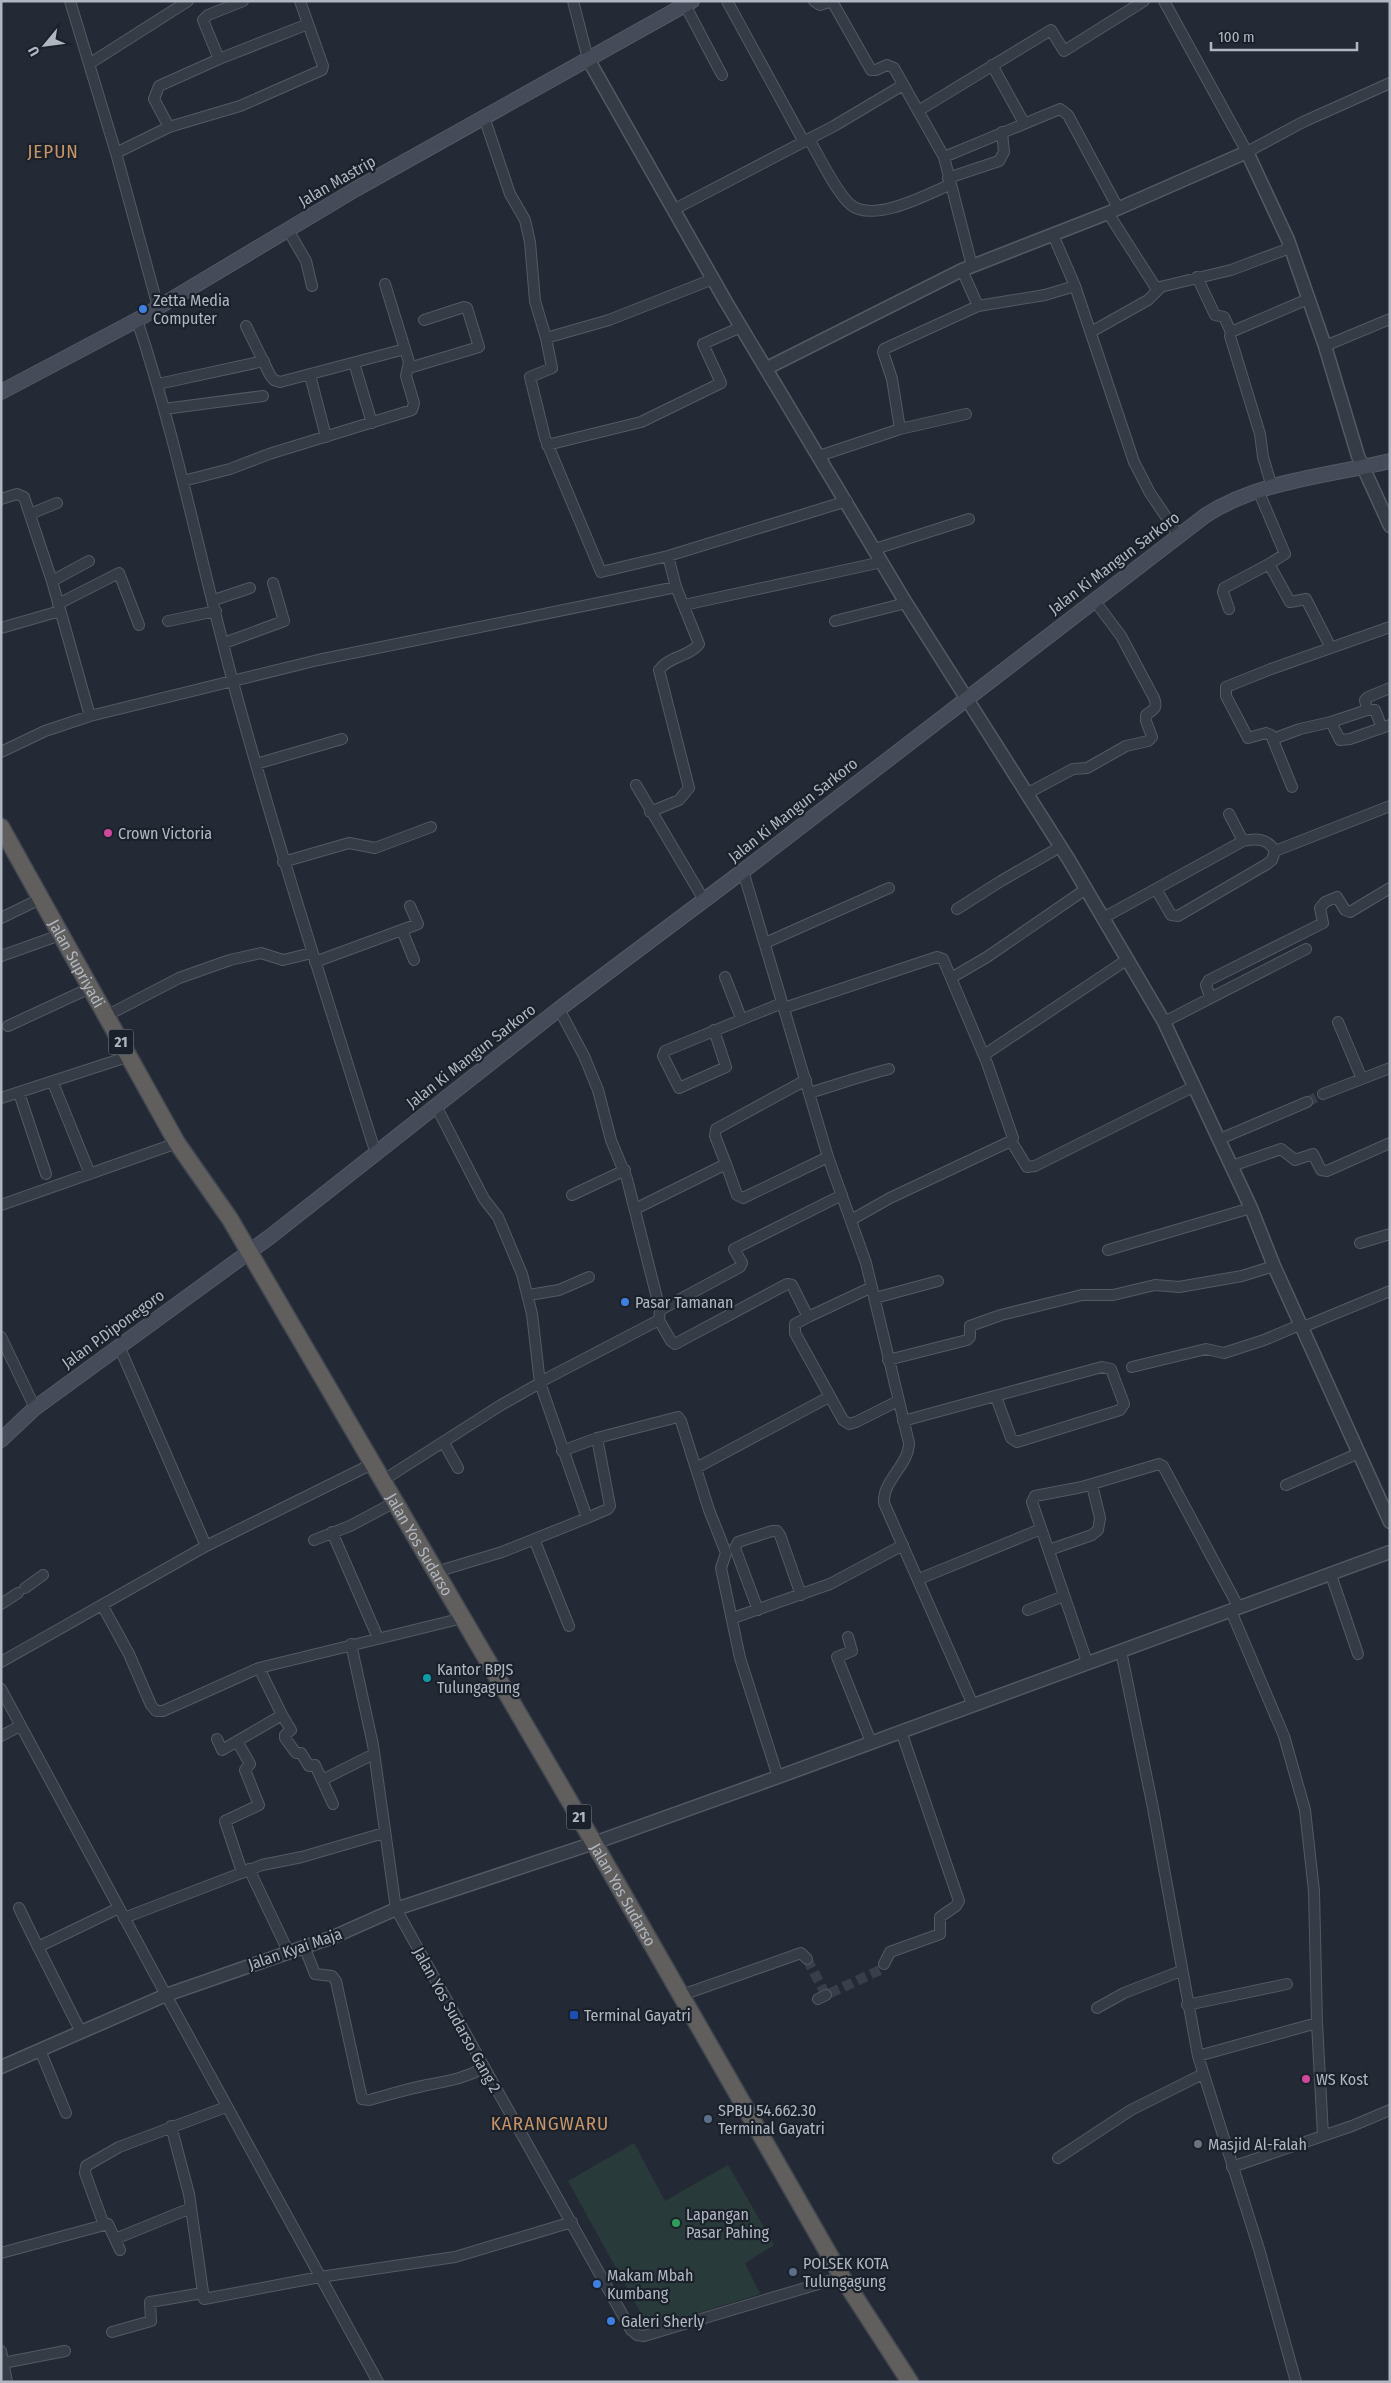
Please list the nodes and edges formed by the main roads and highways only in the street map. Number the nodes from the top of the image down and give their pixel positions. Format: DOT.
graph roads {
  1 [pos="681,4"];
  2 [pos="1,392"];
  3 [pos="1390,461"];
  4 [pos="4,838"];
  5 [pos="249,1251"];
  6 [pos="1,1440"];
  7 [pos="910,2382"];
  1 -- 2 [label="main road, Jalan Mastrip"];
  3 -- 5 [label="main road, Jalan Ki Mangun Sarkoro"];
  4 -- 5 [label="highway, Jalan Supriyadi / 21"];
  5 -- 6 [label="main road, Jalan P.Diponegoro"];
  5 -- 7 [label="highway, Jalan Yos Sudarso / 21"];
}
